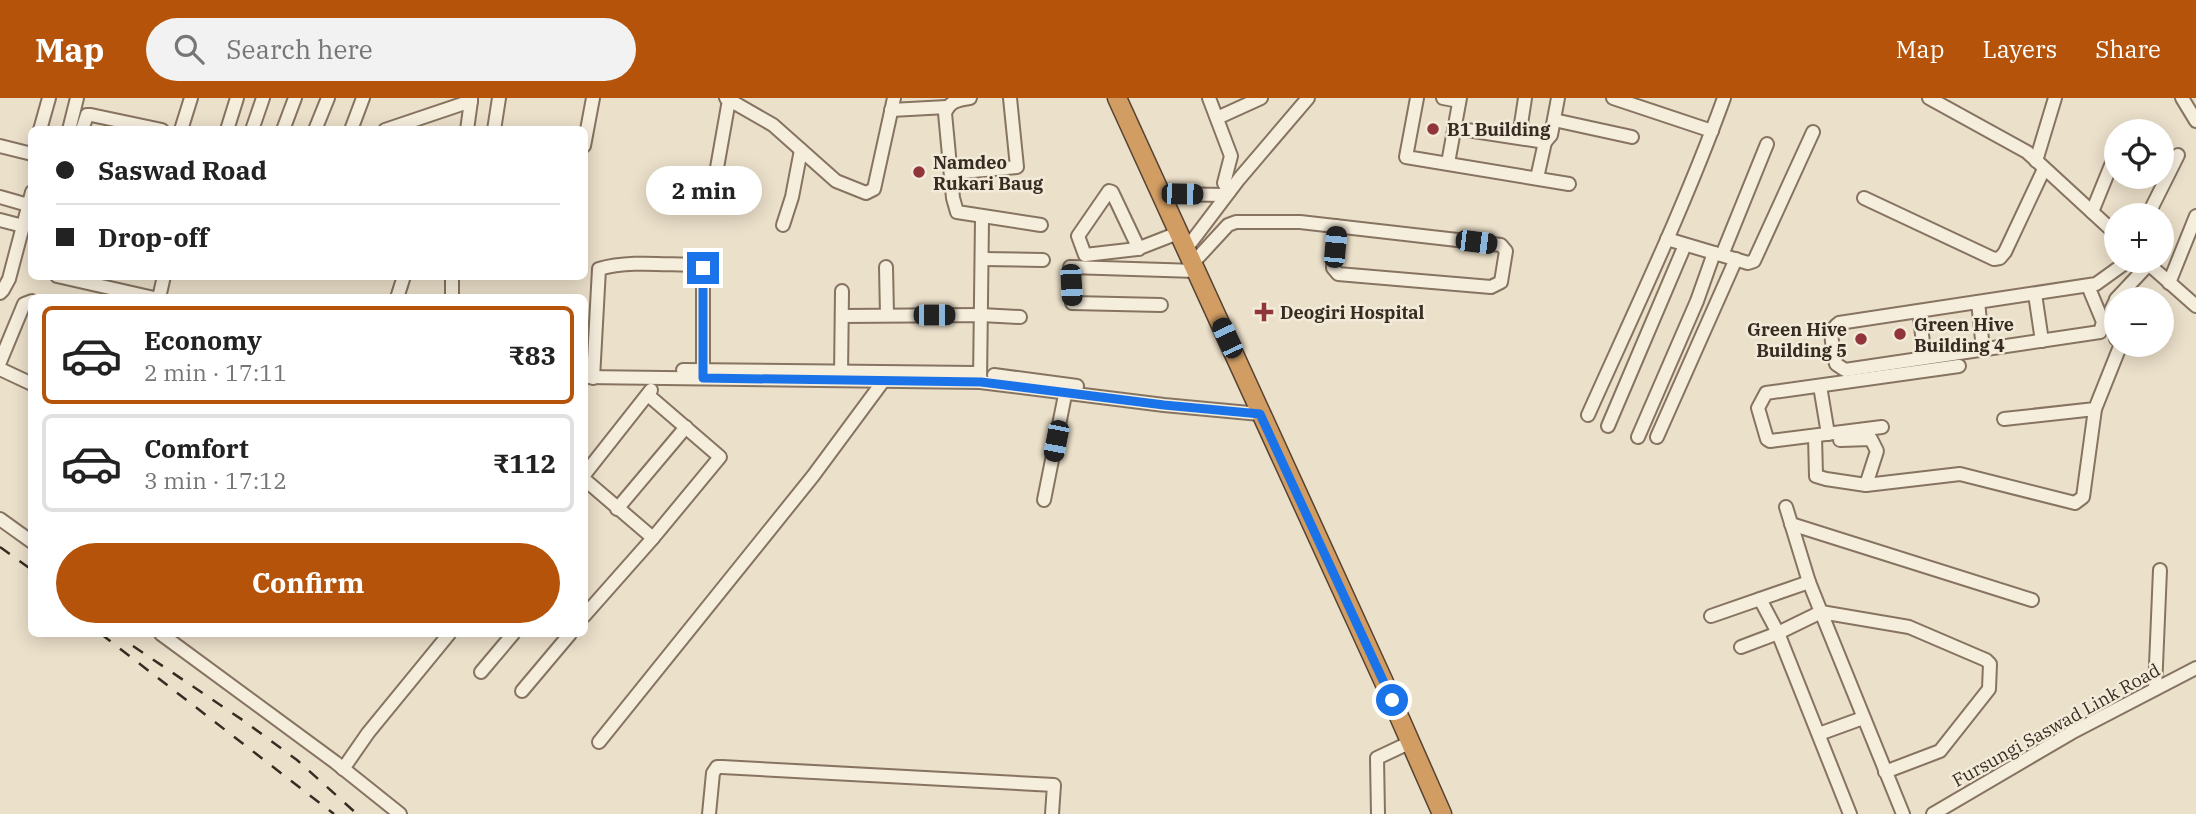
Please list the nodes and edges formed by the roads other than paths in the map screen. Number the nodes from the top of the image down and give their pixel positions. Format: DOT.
graph roads {
  1 [pos="49,98"];
  2 [pos="77,98"];
  3 [pos="191,98"];
  4 [pos="237,98"];
  5 [pos="263,98"];
  6 [pos="295,98"];
  7 [pos="328,98"];
  8 [pos="363,98"];
  9 [pos="499,98"];
  10 [pos="593,98"];
  11 [pos="970,98"];
  12 [pos="1010,98"];
  13 [pos="1117,98"];
  14 [pos="1209,98"];
  15 [pos="1261,98"];
  16 [pos="1308,98"];
  17 [pos="1417,98"];
  18 [pos="1443,98"];
  19 [pos="1525,98"];
  20 [pos="1558,98"];
  21 [pos="1613,98"];
  22 [pos="1724,98"];
  23 [pos="1929,98"];
  24 [pos="2055,98"];
  25 [pos="2182,98"];
  26 [pos="471,99"];
  27 [pos="727,99"];
  28 [pos="1460,99"];
  29 [pos="893,104"];
  30 [pos="947,107"];
  31 [pos="1217,118"];
  32 [pos="1554,120"];
  33 [pos="2196,121"];
  34 [pos="41,126"];
  35 [pos="70,126"];
  36 [pos="83,126"];
  37 [pos="143,126"];
  38 [pos="182,126"];
  39 [pos="228,126"];
  40 [pos="253,126"];
  41 [pos="284,126"];
  42 [pos="317,126"];
  43 [pos="352,126"];
  44 [pos="396,126"];
  45 [pos="468,126"];
  46 [pos="496,126"];
  47 [pos="588,126"];
  48 [pos="1454,128"];
  49 [pos="1712,131"];
  50 [pos="1813,132"];
  51 [pos="1632,137"];
  52 [pos="1519,138"];
  53 [pos="1545,142"];
  54 [pos="1768,144"];
  55 [pos="0,146"];
  56 [pos="802,150"];
  57 [pos="28,154"];
  58 [pos="0,155"];
  59 [pos="2178,155"];
  60 [pos="28,161"];
  61 [pos="1448,163"];
  62 [pos="2040,165"];
  63 [pos="951,173"];
  64 [pos="1537,178"];
  65 [pos="2104,182"];
  66 [pos="1569,184"];
  67 [pos="1228,193"];
  68 [pos="1161,194"];
  69 [pos="712,196"];
  70 [pos="0,197"];
  71 [pos="28,198"];
  72 [pos="1864,198"];
  73 [pos="2154,203"];
  74 [pos="28,206"];
  75 [pos="2092,212"];
  76 [pos="2196,216"];
  77 [pos="982,219"];
  78 [pos="0,220"];
  79 [pos="2104,223"];
  80 [pos="783,225"];
  81 [pos="1041,225"];
  82 [pos="23,226"];
  83 [pos="1337,226"];
  84 [pos="1667,239"];
  85 [pos="1685,245"];
  86 [pos="1139,248"];
  87 [pos="1188,254"];
  88 [pos="1718,254"];
  89 [pos="982,259"];
  90 [pos="1737,259"];
  91 [pos="1042,261"];
  92 [pos="886,267"];
  93 [pos="2111,273"];
  94 [pos="2138,273"];
  95 [pos="2159,273"];
  96 [pos="96,281"];
  97 [pos="2169,283"];
  98 [pos="2088,286"];
  99 [pos="2127,287"];
  100 [pos="842,291"];
  101 [pos="0,293"];
  102 [pos="143,294"];
  103 [pos="2035,294"];
  104 [pos="28,302"];
  105 [pos="1978,302"];
  106 [pos="1161,305"];
  107 [pos="2196,306"];
  108 [pos="1919,311"];
  109 [pos="981,315"];
  110 [pos="842,316"];
  111 [pos="887,316"];
  112 [pos="1020,317"];
  113 [pos="2042,341"];
  114 [pos="1983,349"];
  115 [pos="2113,357"];
  116 [pos="1925,358"];
  117 [pos="0,362"];
  118 [pos="1959,366"];
  119 [pos="0,369"];
  120 [pos="589,374"];
  121 [pos="660,374"];
  122 [pos="703,374"];
  123 [pos="841,375"];
  124 [pos="886,376"];
  125 [pos="981,378"];
  126 [pos="28,382"];
  127 [pos="1820,386"];
  128 [pos="1066,389"];
  129 [pos="648,395"];
  130 [pos="2095,409"];
  131 [pos="1258,410"];
  132 [pos="1588,415"];
  133 [pos="2004,419"];
  134 [pos="1608,426"];
  135 [pos="686,427"];
  136 [pos="1882,427"];
  137 [pos="1638,437"];
  138 [pos="1657,437"];
  139 [pos="1820,437"];
  140 [pos="588,472"];
  141 [pos="588,481"];
  142 [pos="1866,485"];
  143 [pos="1044,500"];
  144 [pos="1786,508"];
  145 [pos="617,509"];
  146 [pos="0,519"];
  147 [pos="1791,524"];
  148 [pos="653,538"];
  149 [pos="28,539"];
  150 [pos="2160,570"];
  151 [pos="1809,582"];
  152 [pos="1760,599"];
  153 [pos="2032,600"];
  154 [pos="588,612"];
  155 [pos="1821,612"];
  156 [pos="1711,616"];
  157 [pos="1778,633"];
  158 [pos="165,637"];
  159 [pos="447,637"];
  160 [pos="510,637"];
  161 [pos="567,637"];
  162 [pos="1741,648"];
  163 [pos="2196,668"];
  164 [pos="481,672"];
  165 [pos="2155,689"];
  166 [pos="522,691"];
  167 [pos="1863,718"];
  168 [pos="1819,734"];
  169 [pos="599,741"];
  170 [pos="1410,742"];
  171 [pos="343,768"];
  172 [pos="1885,772"];
  173 [pos="400,814"];
  174 [pos="709,814"];
  175 [pos="1052,814"];
  176 [pos="1378,814"];
  177 [pos="1442,814"];
  178 [pos="1850,814"];
  179 [pos="1903,814"];
  180 [pos="1933,814"];
  1 -- 34 [label="street"];
  2 -- 35 [label="street"];
  3 -- 38 [label="street"];
  4 -- 39 [label="street"];
  5 -- 40 [label="street"];
  6 -- 41 [label="street"];
  7 -- 42 [label="street"];
  8 -- 43 [label="street"];
  9 -- 46 [label="street"];
  10 -- 47 [label="street"];
  11 -- 30 [label="street"];
  12 -- 63 [label="street"];
  13 -- 68 [label="highway"];
  14 -- 31 [label="street"];
  15 -- 31 [label="street"];
  16 -- 67 [label="street"];
  17 -- 61 [label="street"];
  18 -- 28 [label="street"];
  19 -- 52 [label="street"];
  20 -- 32 [label="street"];
  21 -- 49 [label="street"];
  22 -- 49 [label="street"];
  23 -- 62 [label="street"];
  24 -- 62 [label="street"];
  25 -- 33 [label="street"];
  26 -- 44 [label="street"];
  26 -- 45 [label="street"];
  27 -- 56 [label="street"];
  27 -- 69 [label="street"];
  28 -- 48 [label="street"];
  29 -- 30 [label="street"];
  29 -- 56 [label="street"];
  30 -- 63 [label="street"];
  31 -- 67 [label="street"];
  32 -- 51 [label="street"];
  32 -- 53 [label="street"];
  36 -- 37 [label="street"];
  48 -- 52 [label="street"];
  48 -- 61 [label="street"];
  49 -- 84 [label="street"];
  50 -- 90 [label="street"];
  52 -- 53 [label="street"];
  53 -- 64 [label="street"];
  54 -- 88 [label="street"];
  55 -- 57 [label="street"];
  56 -- 80 [label="street"];
  58 -- 60 [label="street"];
  59 -- 73 [label="street"];
  61 -- 64 [label="street"];
  62 -- 72 [label="street"];
  62 -- 75 [label="street"];
  63 -- 81 [label="street"];
  64 -- 66 [label="street"];
  65 -- 75 [label="street"];
  67 -- 68 [label="street"];
  67 -- 87 [label="street"];
  68 -- 87 [label="highway"];
  70 -- 71 [label="street"];
  74 -- 82 [label="street"];
  75 -- 79 [label="street"];
  76 -- 97 [label="street"];
  77 -- 89 [label="street"];
  78 -- 82 [label="street"];
  82 -- 101 [label="street"];
  83 -- 83 [label="street"];
  83 -- 87 [label="street"];
  84 -- 85 [label="street"];
  84 -- 132 [label="street"];
  85 -- 88 [label="street"];
  85 -- 134 [label="street"];
  86 -- 86 [label="street"];
  86 -- 87 [label="street"];
  87 -- 106 [label="street"];
  87 -- 131 [label="highway"];
  88 -- 90 [label="street"];
  88 -- 137 [label="street"];
  89 -- 91 [label="street"];
  89 -- 109 [label="street"];
  90 -- 138 [label="street"];
  92 -- 111 [label="street"];
  93 -- 98 [label="street"];
  94 -- 99 [label="street"];
  95 -- 97 [label="street"];
  96 -- 102 [label="street"];
  97 -- 107 [label="street"];
  98 -- 103 [label="street"];
  98 -- 113 [label="street"];
  100 -- 110 [label="street"];
  103 -- 105 [label="street"];
  103 -- 113 [label="street"];
  104 -- 117 [label="street"];
  105 -- 108 [label="street"];
  105 -- 114 [label="street"];
  108 -- 116 [label="street"];
  108 -- 116 [label="street"];
  109 -- 111 [label="street"];
  109 -- 112 [label="street"];
  109 -- 125 [label="street"];
  110 -- 111 [label="street"];
  110 -- 123 [label="street"];
  113 -- 114 [label="street"];
  114 -- 116 [label="street"];
  115 -- 130 [label="street"];
  118 -- 127 [label="street"];
  119 -- 126 [label="street"];
  120 -- 121 [label="street"];
  120 -- 122 [label="street"];
  121 -- 122 [label="street"];
  121 -- 129 [label="street"];
  122 -- 123 [label="street"];
  123 -- 124 [label="street"];
  124 -- 125 [label="street"];
  124 -- 169 [label="street"];
  125 -- 128 [label="street"];
  127 -- 139 [label="street"];
  127 -- 139 [label="street"];
  128 -- 131 [label="street"];
  128 -- 143 [label="street"];
  129 -- 135 [label="street"];
  129 -- 140 [label="street"];
  130 -- 133 [label="street"];
  130 -- 142 [label="street"];
  131 -- 170 [label="highway"];
  135 -- 145 [label="street"];
  135 -- 148 [label="street"];
  136 -- 139 [label="street"];
  139 -- 142 [label="street"];
  139 -- 142 [label="street"];
  141 -- 145 [label="street"];
  144 -- 147 [label="street"];
  145 -- 148 [label="street"];
  146 -- 149 [label="street"];
  147 -- 151 [label="street"];
  147 -- 153 [label="street"];
  148 -- 154 [label="street"];
  150 -- 165 [label="street"];
  151 -- 152 [label="street"];
  151 -- 155 [label="street"];
  152 -- 156 [label="street"];
  152 -- 157 [label="street"];
  155 -- 157 [label="street"];
  155 -- 167 [label="street"];
  155 -- 172 [label="street"];
  157 -- 162 [label="street"];
  157 -- 168 [label="street"];
  158 -- 171 [label="street"];
  159 -- 171 [label="street"];
  160 -- 164 [label="street"];
  161 -- 166 [label="street"];
  163 -- 165 [label="street, Fursungi Saswad Link Road"];
  165 -- 180 [label="street, Fursungi Saswad Link Road"];
  167 -- 168 [label="street"];
  167 -- 172 [label="street"];
  168 -- 178 [label="street"];
  170 -- 176 [label="street"];
  170 -- 177 [label="highway"];
  171 -- 173 [label="street"];
  172 -- 179 [label="street"];
  174 -- 175 [label="street"];
}
